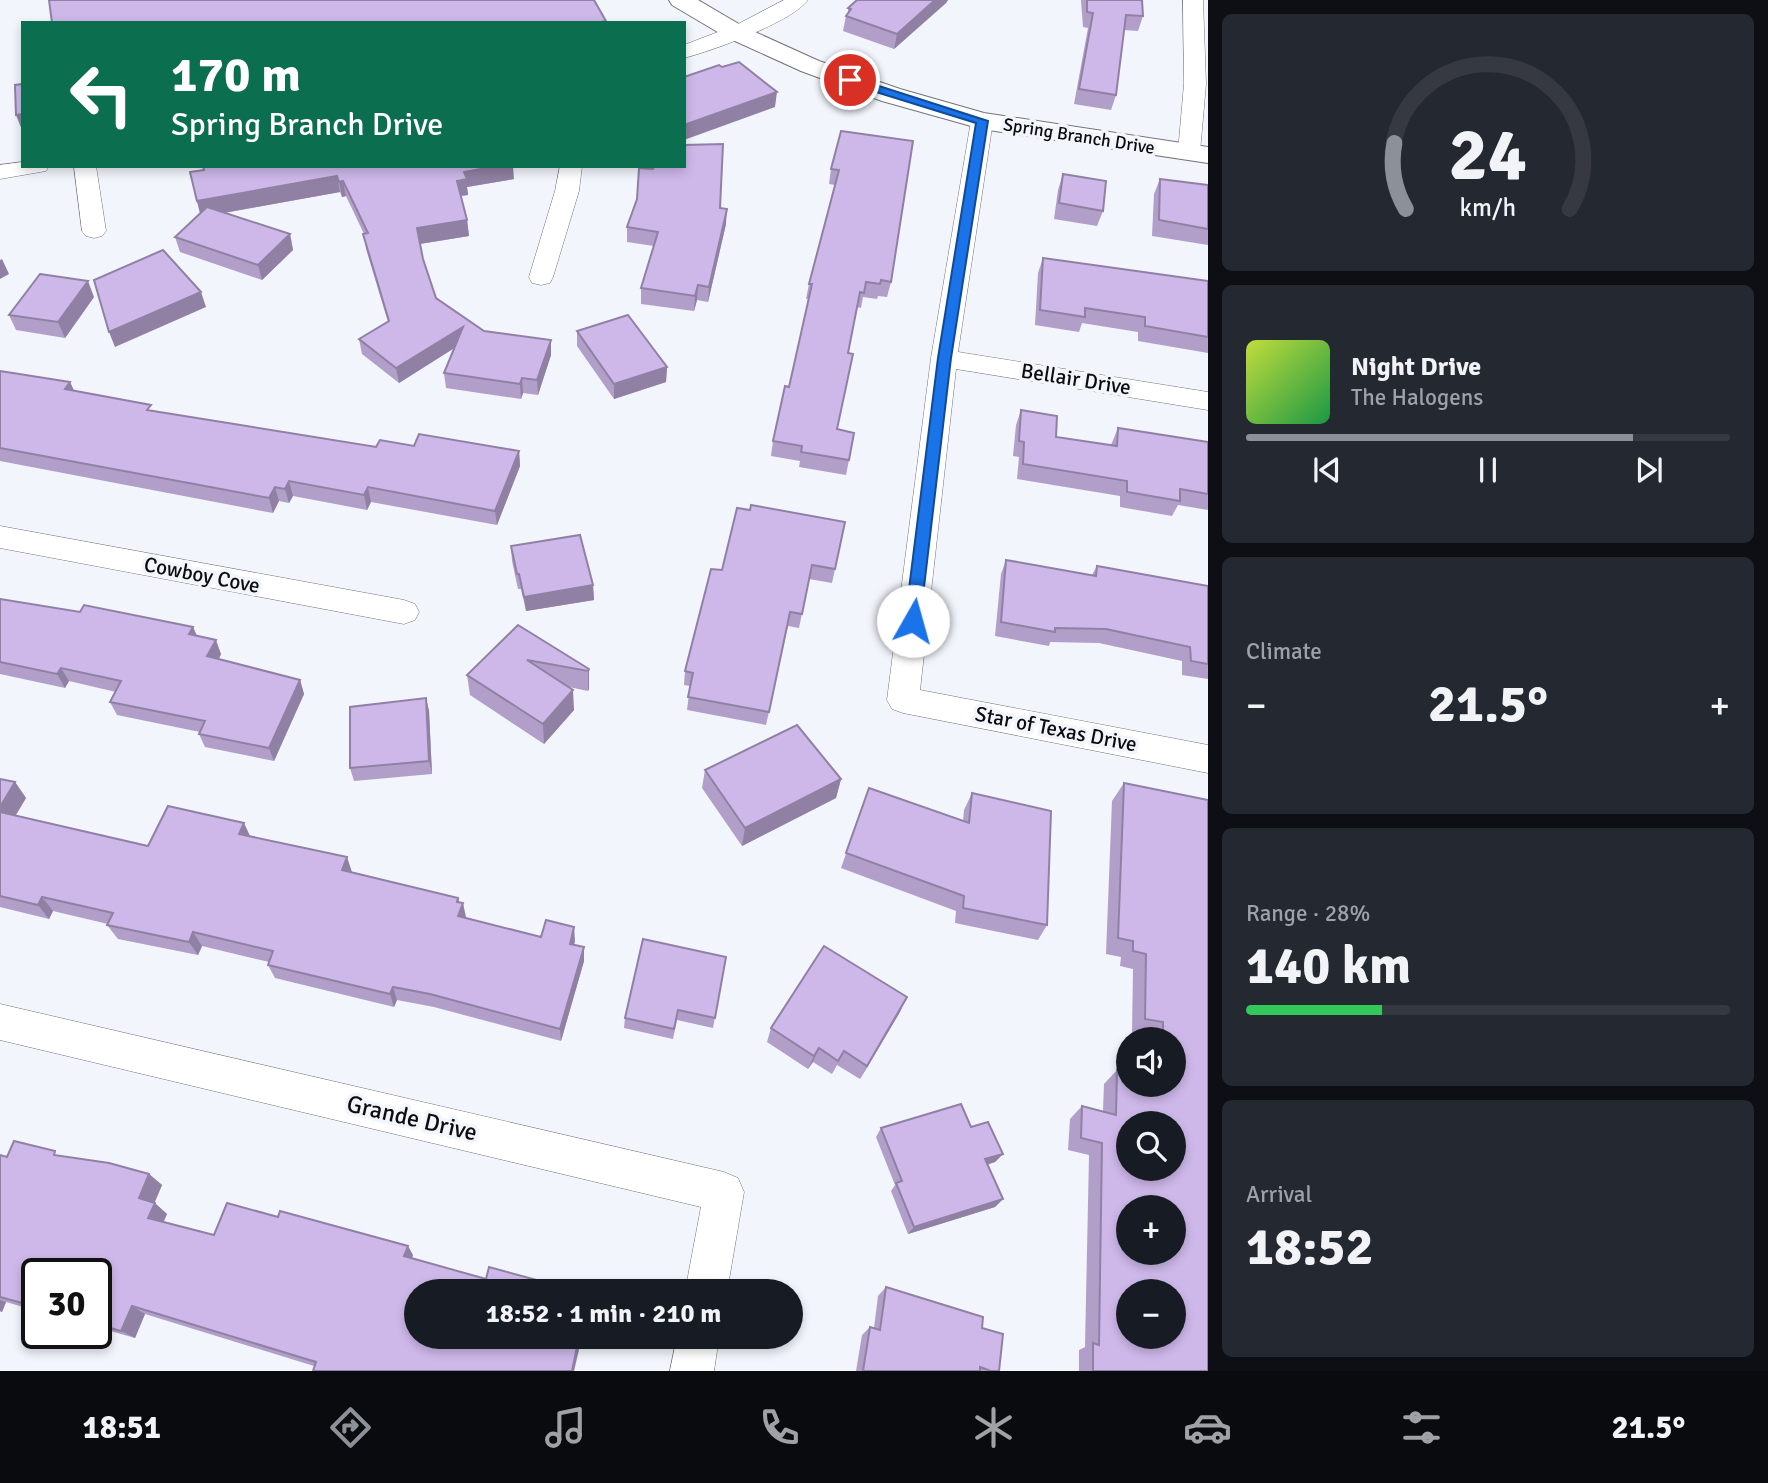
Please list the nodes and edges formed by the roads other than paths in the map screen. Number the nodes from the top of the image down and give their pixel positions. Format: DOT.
graph roads {
  1 [pos="681,0"];
  2 [pos="798,0"];
  3 [pos="1193,0"];
  4 [pos="735,32"];
  5 [pos="686,51"];
  6 [pos="982,121"];
  7 [pos="1198,154"];
  8 [pos="25,168"];
  9 [pos="85,168"];
  10 [pos="571,168"];
  11 [pos="0,172"];
  12 [pos="94,231"];
  13 [pos="541,277"];
  14 [pos="944,358"];
  15 [pos="1208,401"];
  16 [pos="0,537"];
  17 [pos="404,612"];
  18 [pos="1208,759"];
  19 [pos="0,1022"];
  20 [pos="708,1279"];
  21 [pos="696,1349"];
  22 [pos="692,1371"];
  1 -- 4 [label="street, Spring Branch Drive"];
  2 -- 4 [label="street"];
  3 -- 7 [label="street"];
  4 -- 5 [label="street"];
  4 -- 6 [label="street, Spring Branch Drive"];
  6 -- 7 [label="street, Spring Branch Drive"];
  6 -- 14 [label="street"];
  8 -- 11 [label="street"];
  9 -- 12 [label="street"];
  10 -- 13 [label="street"];
  14 -- 15 [label="street, Bellair Drive"];
  14 -- 18 [label="street, Star of Texas Drive"];
  16 -- 17 [label="street, Cowboy Cove"];
  19 -- 20 [label="street, Grande Drive"];
  21 -- 22 [label="street"];
}
